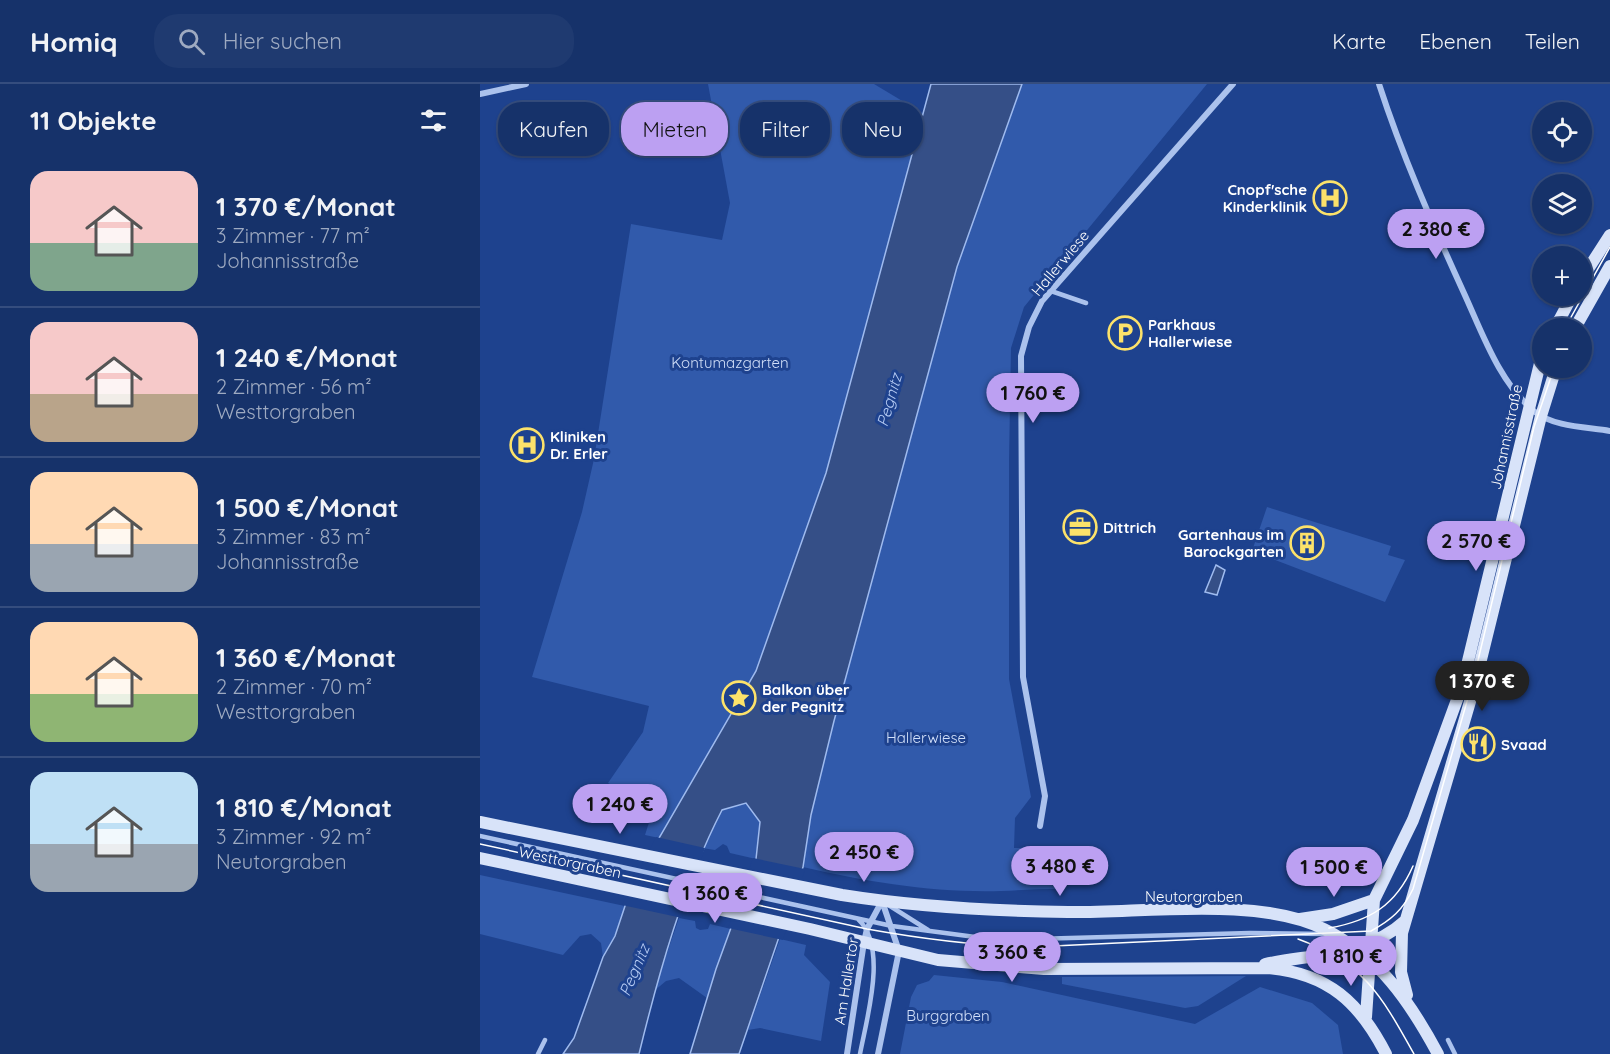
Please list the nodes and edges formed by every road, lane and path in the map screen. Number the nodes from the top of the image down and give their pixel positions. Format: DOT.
graph roads {
  1 [pos="526,84"];
  2 [pos="1233,84"];
  3 [pos="1379,84"];
  4 [pos="480,94"];
  5 [pos="1610,235"];
  6 [pos="1592,263"];
  7 [pos="1610,266"];
  8 [pos="1051,291"];
  9 [pos="1086,303"];
  10 [pos="1581,318"];
  11 [pos="1536,378"];
  12 [pos="1553,378"];
  13 [pos="1528,405"];
  14 [pos="1541,416"];
  15 [pos="1610,431"];
  16 [pos="480,822"];
  17 [pos="1040,826"];
  18 [pos="480,836"];
  19 [pos="480,858"];
  20 [pos="1374,900"];
  21 [pos="882,901"];
  22 [pos="858,919"];
  23 [pos="1299,919"];
  24 [pos="871,921"];
  25 [pos="1405,921"];
  26 [pos="892,926"];
  27 [pos="867,929"];
  28 [pos="930,932"];
  29 [pos="1334,934"];
  30 [pos="868,943"];
  31 [pos="1370,944"];
  32 [pos="1355,948"];
  33 [pos="899,951"];
  34 [pos="1368,958"];
  35 [pos="1243,968"];
  36 [pos="1410,1004"];
  37 [pos="1365,1017"];
  38 [pos="544,1040"];
  39 [pos="1448,1040"];
  40 [pos="847,1050"];
  41 [pos="538,1054"];
  42 [pos="860,1054"];
  43 [pos="878,1054"];
  44 [pos="1386,1054"];
  45 [pos="1438,1054"];
  46 [pos="1455,1054"];
  1 -- 4 [label="street"];
  2 -- 8 [label="street, Hallerwiese"];
  3 -- 13 [label="street"];
  5 -- 6 [label="main road"];
  7 -- 10 [label="main road"];
  8 -- 9 [label="lane"];
  8 -- 17 [label="street, Hallerwiese"];
  11 -- 13 [label="main road, Johannisstraße"];
  12 -- 14 [label="main road, Johannisstraße"];
  13 -- 14 [label="street"];
  13 -- 20 [label="main road, Johannisstraße"];
  14 -- 15 [label="street"];
  14 -- 25 [label="main road, Johannisstraße"];
  16 -- 21 [label="main road, Westtorgraben"];
  18 -- 22 [label="lane"];
  19 -- 30 [label="main road, Westtorgraben"];
  20 -- 23 [label="main road"];
  20 -- 31 [label="main road, Johannisstraße"];
  21 -- 23 [label="main road, Neutorgraben"];
  21 -- 24 [label="street, Am Hallertor"];
  21 -- 26 [label="street"];
  21 -- 28 [label="lane"];
  22 -- 24 [label="lane"];
  22 -- 27 [label="lane"];
  23 -- 29 [label="main road, Neutorgraben"];
  24 -- 26 [label="lane"];
  24 -- 27 [label="street, Am Hallertor"];
  25 -- 31 [label="main road"];
  25 -- 36 [label="main road, Johannisstraße"];
  26 -- 28 [label="lane"];
  26 -- 33 [label="street"];
  27 -- 30 [label="street, Am Hallertor"];
  28 -- 29 [label="lane"];
  29 -- 32 [label="main road, Neutorgraben"];
  30 -- 33 [label="main road"];
  30 -- 40 [label="street, Am Hallertor"];
  30 -- 42 [label="lane, Am Hallertor"];
  31 -- 32 [label="main road"];
  31 -- 34 [label="main road, Johannisstraße"];
  32 -- 34 [label="main road, Neutorgraben"];
  32 -- 35 [label="main road"];
  33 -- 35 [label="main road"];
  33 -- 43 [label="street"];
  34 -- 36 [label="main road, Neutorgraben"];
  34 -- 37 [label="main road"];
  35 -- 37 [label="main road"];
  36 -- 45 [label="main road, Neutorgraben"];
  37 -- 44 [label="main road"];
  38 -- 41 [label="lane"];
  39 -- 46 [label="lane"];
}
